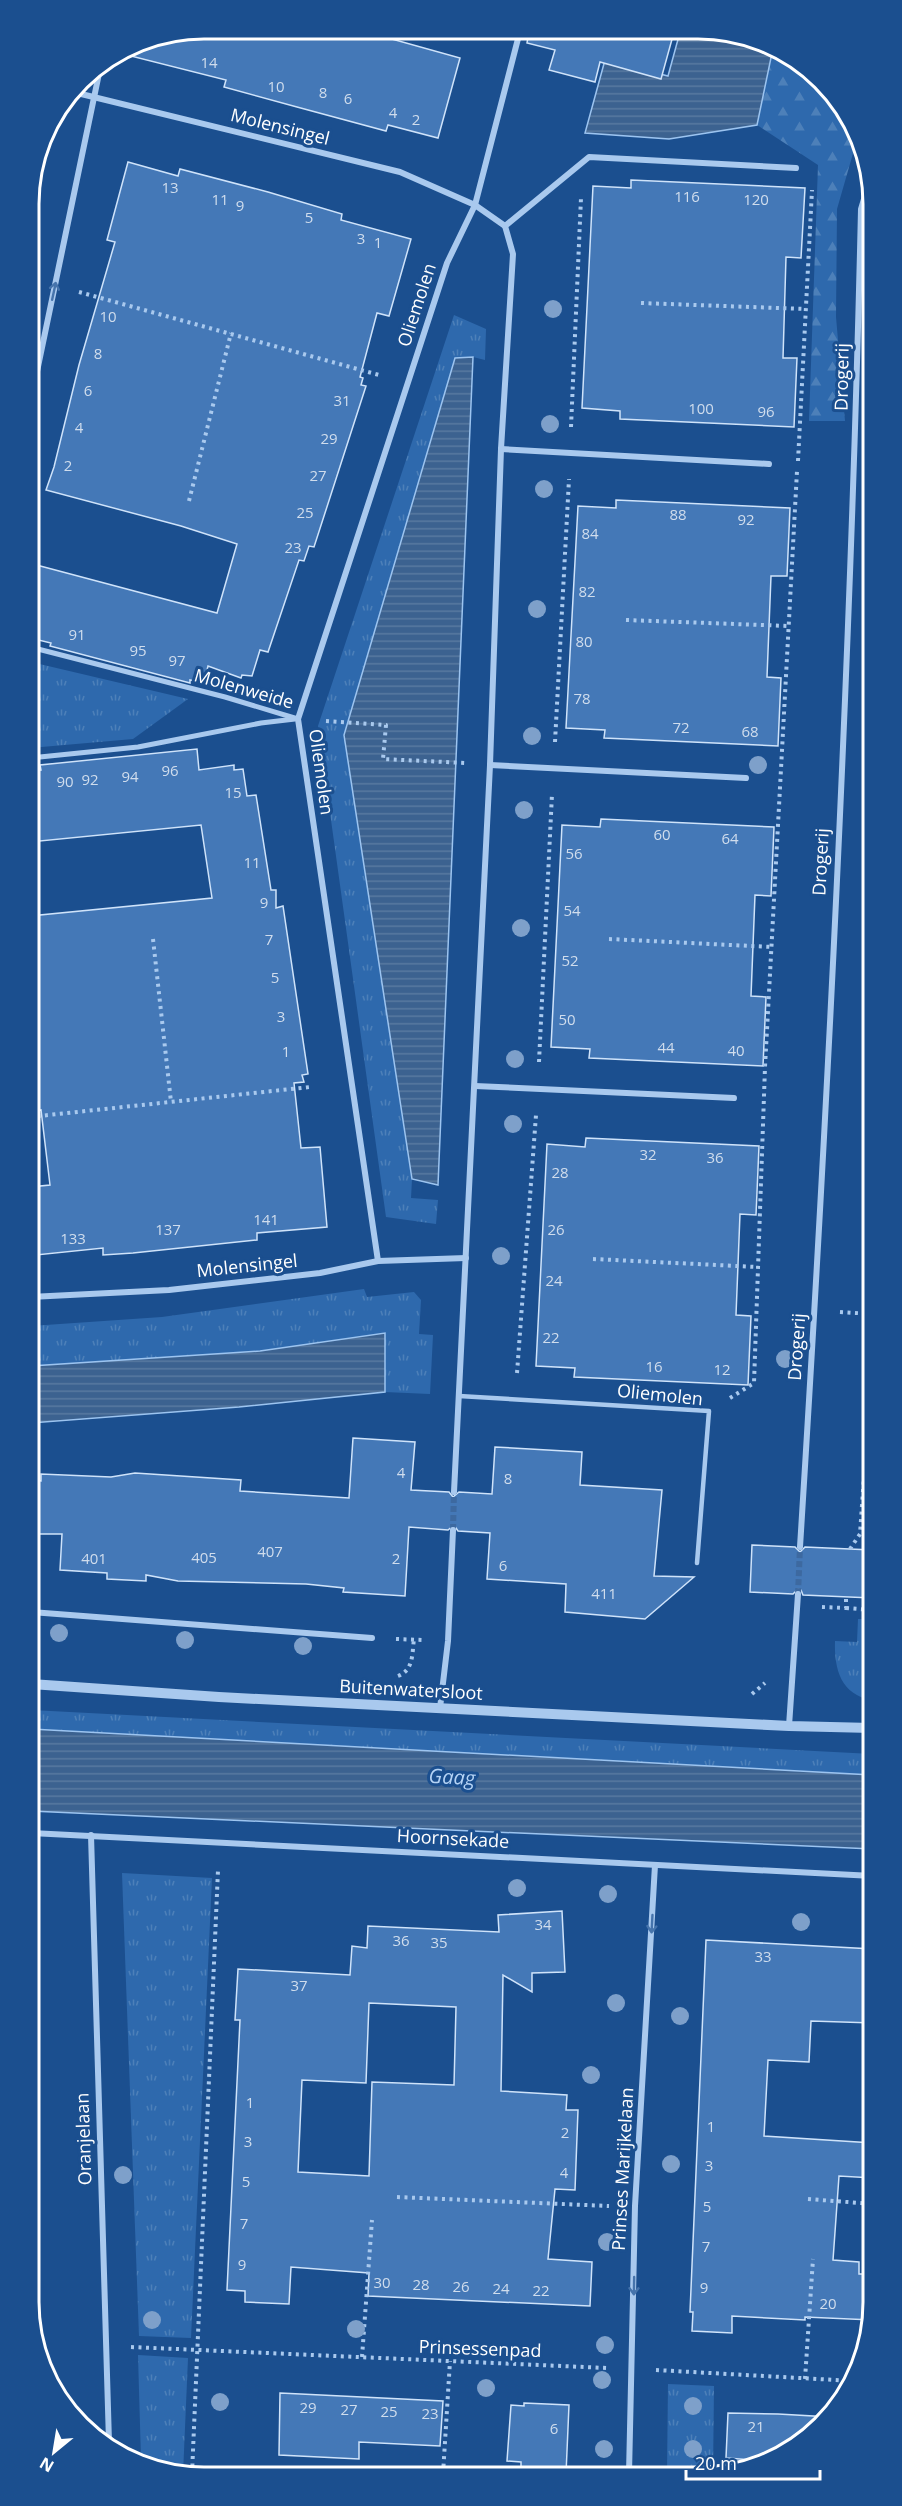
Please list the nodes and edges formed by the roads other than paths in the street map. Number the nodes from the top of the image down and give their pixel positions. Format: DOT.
graph roads {
  1 [pos="518,39"];
  2 [pos="98,78"];
  3 [pos="81,94"];
  4 [pos="94,96"];
  5 [pos="796,168"];
  6 [pos="863,203"];
  7 [pos="475,205"];
  8 [pos="505,226"];
  9 [pos="39,364"];
  10 [pos="501,449"];
  11 [pos="769,464"];
  12 [pos="39,649"];
  13 [pos="298,719"];
  14 [pos="39,757"];
  15 [pos="490,765"];
  16 [pos="746,778"];
  17 [pos="475,1086"];
  18 [pos="734,1098"];
  19 [pos="466,1258"];
  20 [pos="378,1261"];
  21 [pos="39,1297"];
  22 [pos="459,1396"];
  23 [pos="454,1492"];
  24 [pos="453,1530"];
  25 [pos="800,1547"];
  26 [pos="697,1563"];
  27 [pos="798,1594"];
  28 [pos="39,1613"];
  29 [pos="372,1638"];
  30 [pos="39,1685"];
  31 [pos="440,1708"];
  32 [pos="789,1726"];
  33 [pos="863,1728"];
  34 [pos="39,1833"];
  35 [pos="91,1835"];
  36 [pos="656,1865"];
  37 [pos="863,1875"];
  38 [pos="109,2437"];
  39 [pos="629,2467"];
  1 -- 7 [label="street, Oliemolen"];
  2 -- 4 [label="street"];
  3 -- 4 [label="street, Molensingel"];
  4 -- 7 [label="street, Molensingel"];
  9 -- 4 [label="street, one-way"];
  5 -- 8 [label="street"];
  6 -- 25 [label="street, Drogerij"];
  7 -- 8 [label="street"];
  7 -- 13 [label="street, Oliemolen"];
  8 -- 10 [label="street"];
  10 -- 11 [label="street"];
  10 -- 15 [label="street"];
  12 -- 13 [label="street, Molenweide"];
  13 -- 14 [label="street, Molenweide"];
  13 -- 20 [label="street, Oliemolen"];
  15 -- 16 [label="street"];
  15 -- 17 [label="street"];
  17 -- 18 [label="street"];
  17 -- 19 [label="street"];
  19 -- 20 [label="street, Molensingel"];
  19 -- 22 [label="street"];
  20 -- 21 [label="street, Molensingel"];
  22 -- 23 [label="street"];
  22 -- 26 [label="lane, Oliemolen"];
  24 -- 31 [label="street"];
  27 -- 32 [label="street"];
  28 -- 29 [label="street"];
  30 -- 31 [label="street, Buitenwatersloot"];
  31 -- 32 [label="street, Buitenwatersloot"];
  32 -- 33 [label="street, Buitenwatersloot"];
  34 -- 35 [label="street, Hoornsekade"];
  35 -- 36 [label="street, Hoornsekade"];
  35 -- 38 [label="street, Oranjelaan"];
  36 -- 37 [label="street, Hoornsekade"];
  36 -- 39 [label="street, Prinses Marijkelaan, one-way"];
}
